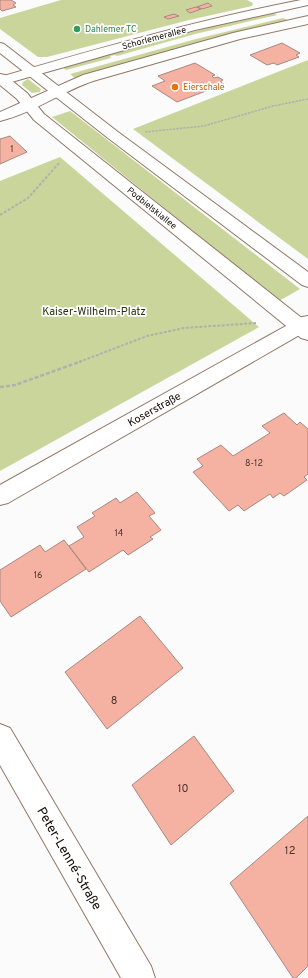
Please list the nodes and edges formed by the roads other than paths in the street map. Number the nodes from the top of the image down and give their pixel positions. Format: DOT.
graph roads {
  1 [pos="264,0"];
  2 [pos="308,2"];
  3 [pos="279,8"];
  4 [pos="307,21"];
  5 [pos="0,47"];
  6 [pos="32,72"];
  7 [pos="1,79"];
  8 [pos="57,91"];
  9 [pos="30,106"];
  10 [pos="0,117"];
  11 [pos="308,281"];
  12 [pos="305,327"];
  13 [pos="0,496"];
  14 [pos="0,738"];
  15 [pos="139,978"];
  1 -- 3 [label="street"];
  2 -- 3 [label="street, Schorlemerallee"];
  3 -- 4 [label="street"];
  3 -- 6 [label="street, Schorlemerallee"];
  4 -- 8 [label="street, Schorlemerallee"];
  5 -- 6 [label="street"];
  6 -- 7 [label="street, Schorlemerallee"];
  6 -- 8 [label="street"];
  7 -- 9 [label="street, Podbielskiallee"];
  8 -- 9 [label="street, Schorlemerallee"];
  8 -- 11 [label="street"];
  9 -- 10 [label="street, Schorlemerallee"];
  9 -- 12 [label="street, Podbielskiallee"];
  12 -- 13 [label="street, Koserstraße"];
  14 -- 15 [label="street, Peter-Lenné-Straße"];
}
